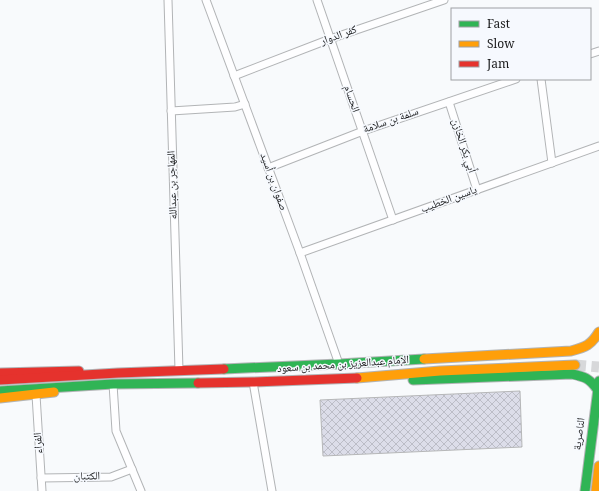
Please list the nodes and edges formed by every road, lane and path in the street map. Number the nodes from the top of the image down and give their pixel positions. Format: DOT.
graph roads {
  1 [pos="168,0"];
  2 [pos="206,0"];
  3 [pos="317,0"];
  4 [pos="444,0"];
  5 [pos="330,39"];
  6 [pos="234,76"];
  7 [pos="513,80"];
  8 [pos="540,80"];
  9 [pos="449,102"];
  10 [pos="244,104"];
  11 [pos="171,111"];
  12 [pos="362,131"];
  13 [pos="599,146"];
  14 [pos="552,163"];
  15 [pos="268,168"];
  16 [pos="477,190"];
  17 [pos="393,220"];
  18 [pos="300,253"];
  19 [pos="599,332"];
  20 [pos="339,364"];
  21 [pos="575,365"];
  22 [pos="179,370"];
  23 [pos="0,373"];
  24 [pos="118,373"];
  25 [pos="339,379"];
  26 [pos="0,380"];
  27 [pos="253,382"];
  28 [pos="113,384"];
  29 [pos="598,385"];
  30 [pos="0,391"];
  31 [pos="36,395"];
  32 [pos="0,398"];
  33 [pos="599,467"];
  34 [pos="132,469"];
  35 [pos="41,478"];
  36 [pos="42,491"];
  37 [pos="142,491"];
  38 [pos="272,491"];
  39 [pos="585,491"];
  40 [pos="596,491"];
  1 -- 11 [label="street, المهاجر بن عبدالله"];
  2 -- 6 [label="street, صفوان بن أسيد"];
  3 -- 5 [label="street, الحسام"];
  4 -- 5 [label="street, كفر الدوار"];
  5 -- 6 [label="street, كفر الدوار"];
  5 -- 12 [label="street, الحسام"];
  6 -- 10 [label="street, صفوان بن أسيد"];
  7 -- 9 [label="street, سلمة بن سلامة"];
  8 -- 14 [label="street"];
  9 -- 12 [label="street, سلمة بن سلامة"];
  9 -- 16 [label="street, أبي بكر الخازن"];
  10 -- 11 [label="street"];
  10 -- 15 [label="street, صفوان بن أسيد"];
  11 -- 22 [label="street, المهاجر بن عبدالله"];
  12 -- 15 [label="street, سلمة بن سلامة"];
  12 -- 17 [label="street, الحسام"];
  13 -- 14 [label="street, ياسين الخطيب"];
  14 -- 16 [label="street, ياسين الخطيب"];
  15 -- 18 [label="street, صفوان بن أسيد"];
  16 -- 17 [label="street, ياسين الخطيب"];
  17 -- 18 [label="street, ياسين الخطيب"];
  18 -- 20 [label="street, صفوان بن أسيد"];
  19 -- 20 [label="main road, الإمام عبدالعزيز بن محمد بن سعود"];
  20 -- 22 [label="main road, الإمام عبدالعزيز بن محمد بن سعود"];
  21 -- 25 [label="main road, الإمام عبدالعزيز بن محمد بن سعود"];
  22 -- 24 [label="main road, الإمام عبدالعزيز بن محمد بن سعود"];
  23 -- 24 [label="main road, الإمام عبدالعزيز بن محمد بن سعود"];
  24 -- 26 [label="main road, الإمام عبدالعزيز بن محمد بن سعود"];
  25 -- 27 [label="main road, الإمام عبدالعزيز بن محمد بن سعود"];
  25 -- 29 [label="main road"];
  27 -- 28 [label="main road, الإمام عبدالعزيز بن محمد بن سعود"];
  27 -- 38 [label="street"];
  28 -- 30 [label="main road, الإمام عبدالعزيز بن محمد بن سعود"];
  28 -- 31 [label="main road, الإمام عبدالعزيز بن محمد بن سعود"];
  28 -- 34 [label="street"];
  29 -- 39 [label="main road, الناصرية"];
  31 -- 32 [label="main road, الإمام عبدالعزيز بن محمد بن سعود"];
  31 -- 35 [label="street, الفراء"];
  33 -- 40 [label="main road"];
  34 -- 35 [label="street, الكتبان"];
  34 -- 37 [label="street"];
  35 -- 36 [label="street, الفراء"];
}
